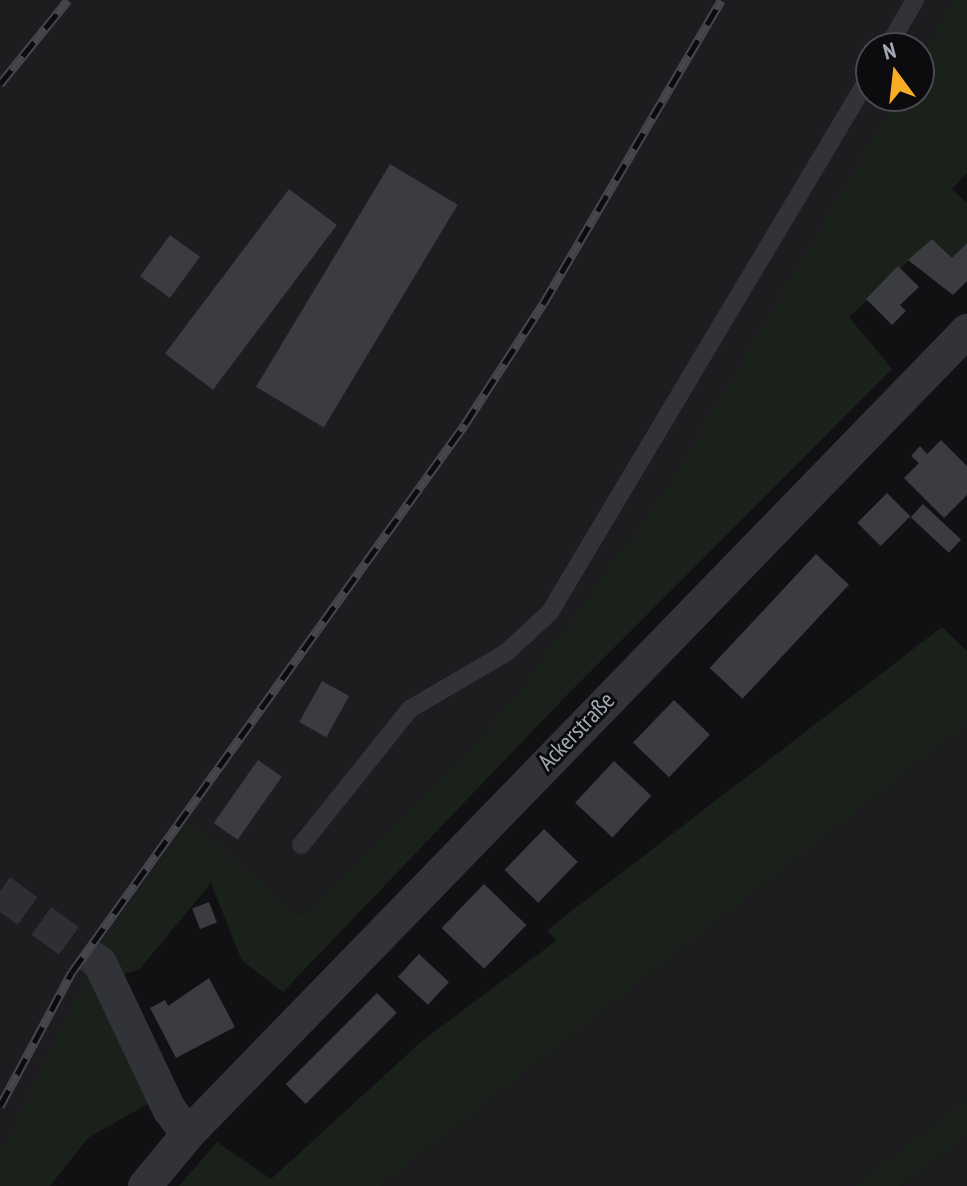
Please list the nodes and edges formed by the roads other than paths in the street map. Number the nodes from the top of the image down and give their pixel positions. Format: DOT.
graph roads {
  1 [pos="915,0"];
  2 [pos="896,32"];
  3 [pos="855,101"];
  4 [pos="967,331"];
  5 [pos="301,845"];
  6 [pos="100,963"];
  7 [pos="188,1134"];
  8 [pos="145,1186"];
  1 -- 2 [label="lane"];
  3 -- 5 [label="lane"];
  4 -- 7 [label="street, Ackerstraße"];
  6 -- 7 [label="street"];
  7 -- 8 [label="street, Ackerstraße"];
}
